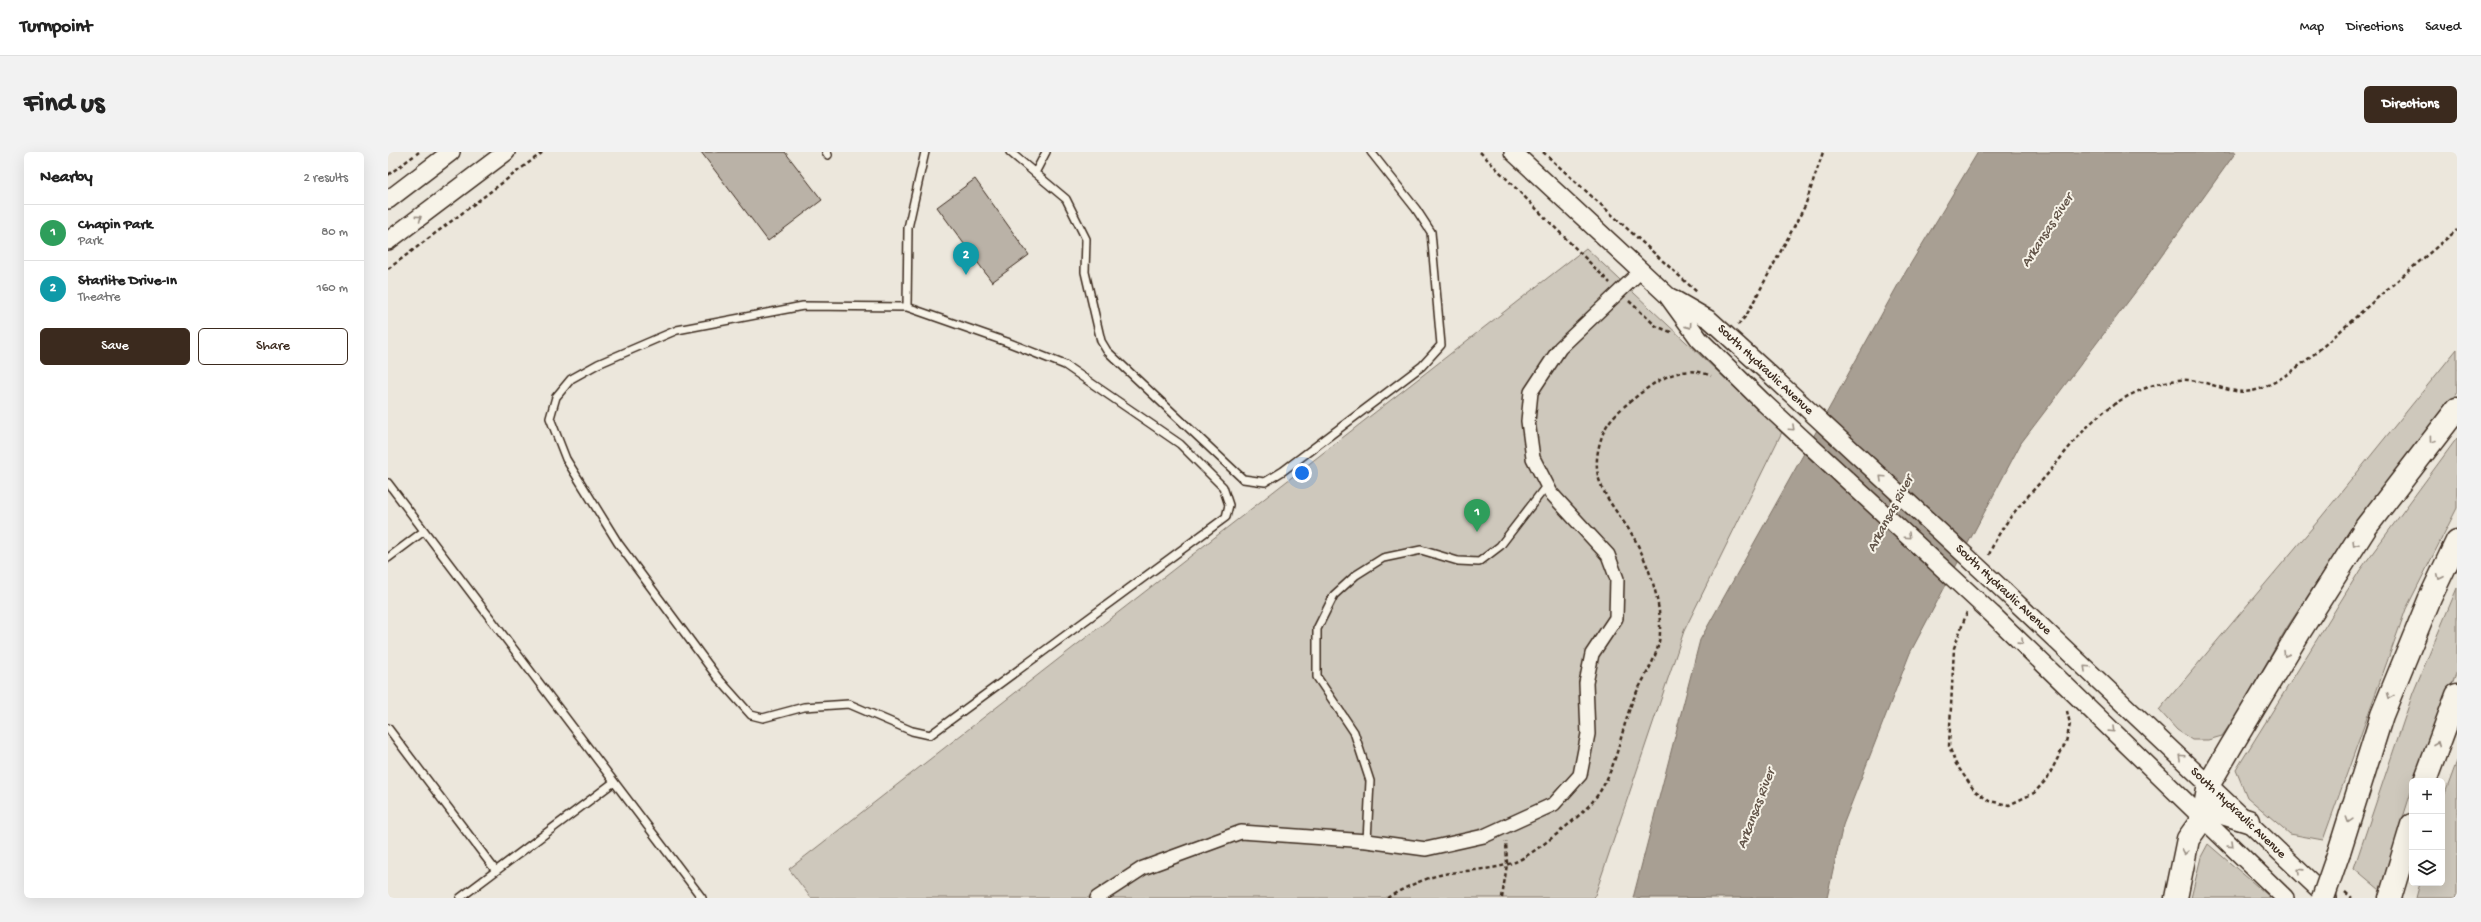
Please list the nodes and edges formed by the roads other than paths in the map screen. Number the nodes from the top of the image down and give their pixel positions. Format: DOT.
graph roads {
  1 [pos="451,152"];
  2 [pos="506,152"];
  3 [pos="925,152"];
  4 [pos="1010,152"];
  5 [pos="1046,152"];
  6 [pos="1371,152"];
  7 [pos="1513,152"];
  8 [pos="1035,173"];
  9 [pos="388,200"];
  10 [pos="388,241"];
  11 [pos="1641,271"];
  12 [pos="1667,295"];
  13 [pos="907,307"];
  14 [pos="2457,409"];
  15 [pos="388,483"];
  16 [pos="1547,485"];
  17 [pos="424,531"];
  18 [pos="2457,541"];
  19 [pos="388,558"];
  20 [pos="2457,695"];
  21 [pos="388,728"];
  22 [pos="2426,778"];
  23 [pos="614,782"];
  24 [pos="2209,784"];
  25 [pos="2203,818"];
  26 [pos="2248,821"];
  27 [pos="2409,834"];
  28 [pos="1367,841"];
  29 [pos="496,871"];
  30 [pos="2391,896"];
  31 [pos="460,898"];
  32 [pos="702,898"];
  33 [pos="1097,898"];
  34 [pos="2176,898"];
  35 [pos="2285,898"];
  36 [pos="2323,898"];
  37 [pos="2328,898"];
  1 -- 9 [label="street"];
  10 -- 2 [label="street, one-way"];
  3 -- 13 [label="lane"];
  4 -- 8 [label="lane"];
  5 -- 8 [label="lane"];
  6 -- 8 [label="lane"];
  7 -- 11 [label="street, South Hydraulic Avenue"];
  11 -- 12 [label="street, South Hydraulic Avenue"];
  11 -- 16 [label="street"];
  24 -- 12 [label="street, South Hydraulic Avenue, one-way, bridge"];
  12 -- 25 [label="street, South Hydraulic Avenue, one-way, bridge"];
  13 -- 13 [label="lane"];
  14 -- 24 [label="highway, one-way"];
  15 -- 17 [label="lane"];
  16 -- 28 [label="lane"];
  16 -- 28 [label="street"];
  17 -- 19 [label="lane"];
  17 -- 23 [label="lane"];
  18 -- 36 [label="highway, one-way, bridge"];
  22 -- 20 [label="highway, one-way"];
  21 -- 29 [label="lane"];
  23 -- 29 [label="lane"];
  23 -- 32 [label="lane"];
  24 -- 25 [label="highway"];
  24 -- 26 [label="street, South Hydraulic Avenue"];
  25 -- 26 [label="highway"];
  25 -- 34 [label="highway, one-way"];
  25 -- 35 [label="street, South Hydraulic Avenue, one-way"];
  37 -- 26 [label="street, South Hydraulic Avenue, one-way"];
  27 -- 30 [label="highway"];
  28 -- 33 [label="street"];
  29 -- 31 [label="lane"];
}
